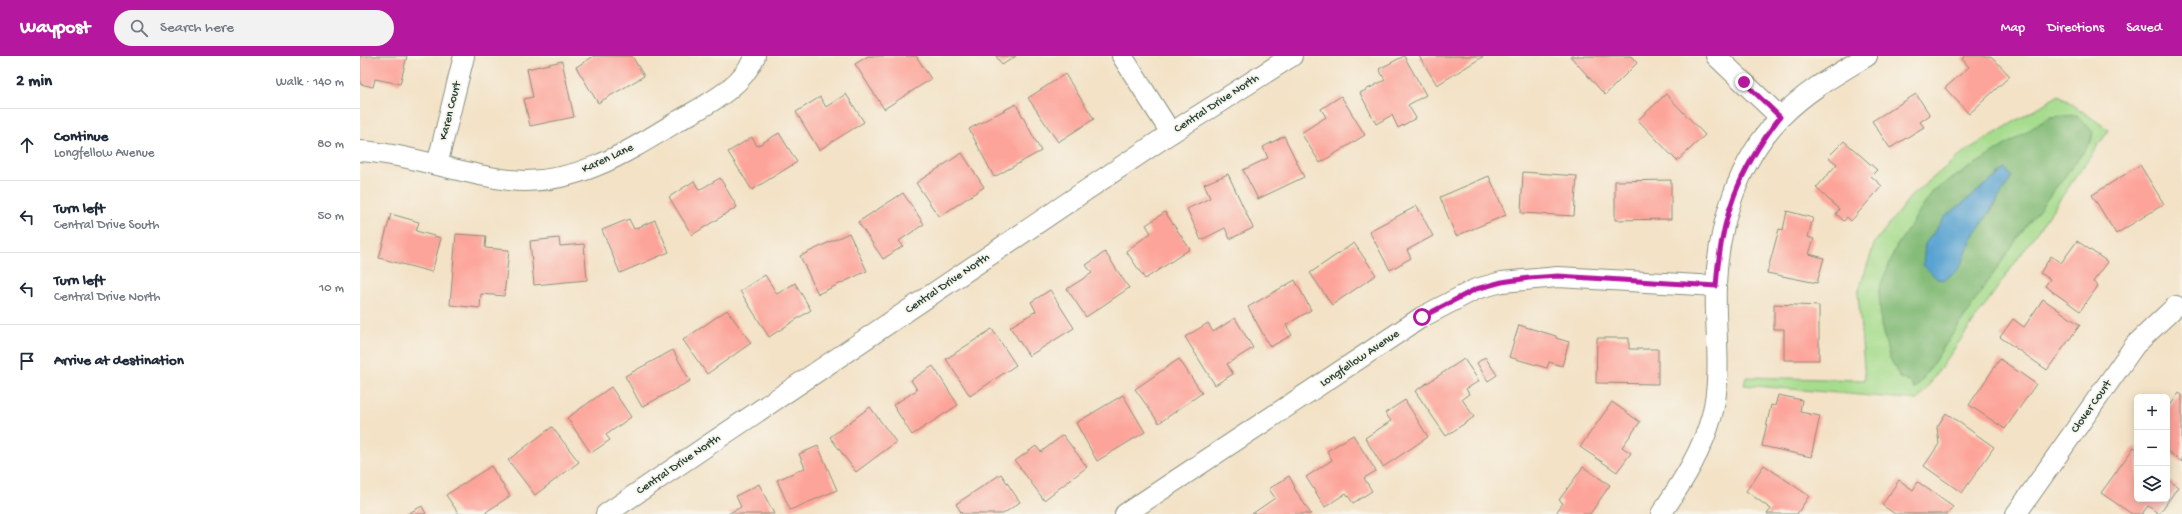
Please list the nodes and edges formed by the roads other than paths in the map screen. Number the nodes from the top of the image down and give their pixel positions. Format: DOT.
graph roads {
  1 [pos="464,56"];
  2 [pos="755,56"];
  3 [pos="1122,56"];
  4 [pos="1292,56"];
  5 [pos="1716,56"];
  6 [pos="1868,56"];
  7 [pos="1780,117"];
  8 [pos="1171,133"];
  9 [pos="360,151"];
  10 [pos="437,165"];
  11 [pos="1716,286"];
  12 [pos="2176,306"];
  13 [pos="606,514"];
  14 [pos="1125,514"];
  15 [pos="1661,514"];
  16 [pos="2016,514"];
  1 -- 10 [label="street, Karen Court"];
  2 -- 10 [label="street, Karen Lane"];
  3 -- 8 [label="street"];
  4 -- 8 [label="street, Central Drive North"];
  5 -- 7 [label="street"];
  6 -- 7 [label="street"];
  7 -- 11 [label="street"];
  8 -- 13 [label="street, Central Drive North"];
  9 -- 10 [label="street, Karen Lane"];
  11 -- 14 [label="street, Longfellow Avenue"];
  11 -- 15 [label="street"];
  12 -- 16 [label="street, Clover Court"];
}
